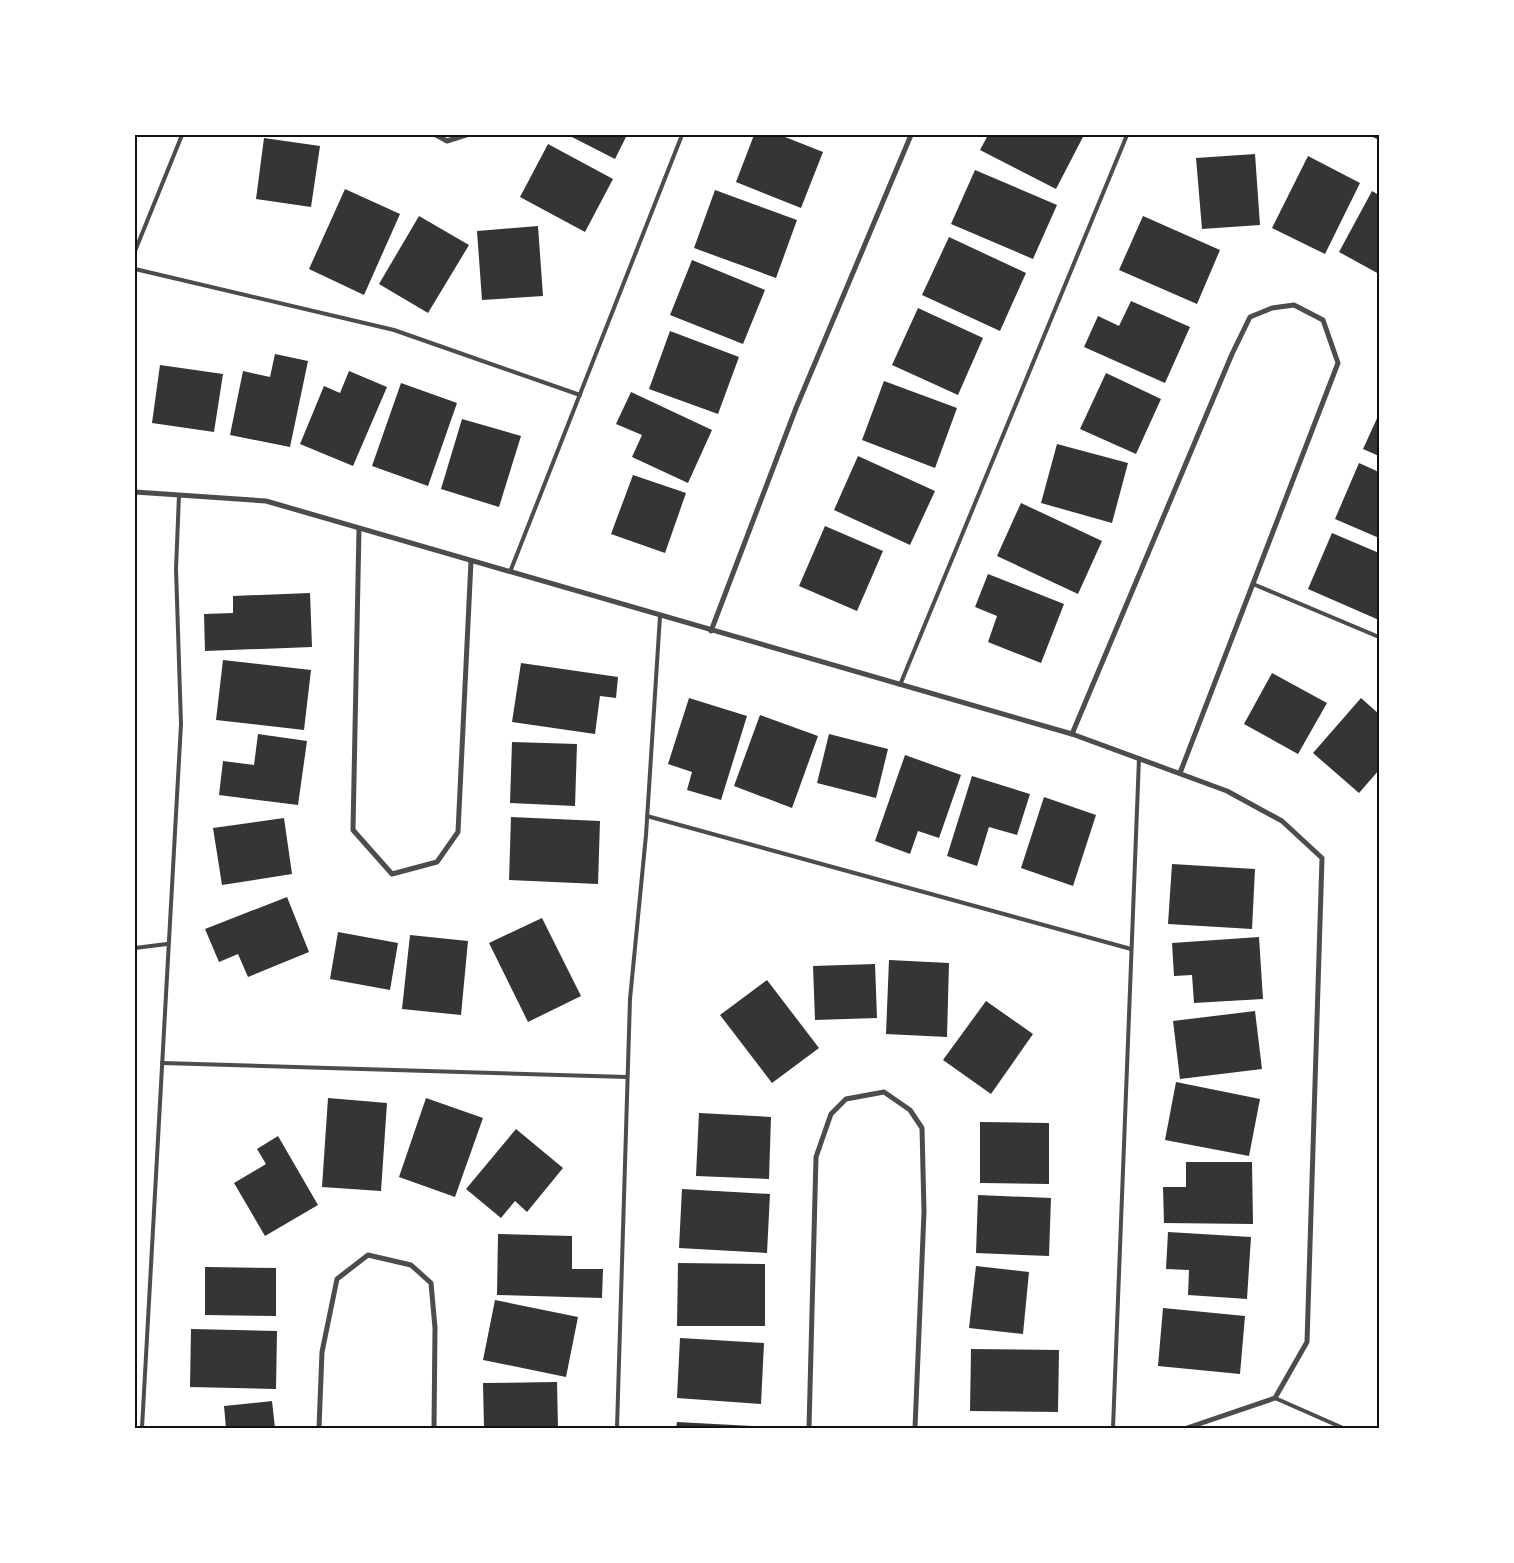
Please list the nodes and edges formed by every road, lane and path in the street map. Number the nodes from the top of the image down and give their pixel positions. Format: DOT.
graph roads {
  1 [pos="182,135"];
  2 [pos="436,135"];
  3 [pos="466,135"];
  4 [pos="682,135"];
  5 [pos="912,135"];
  6 [pos="1127,135"];
  7 [pos="1373,135"];
  8 [pos="1379,138"];
  9 [pos="135,251"];
  10 [pos="135,268"];
  11 [pos="580,394"];
  12 [pos="135,492"];
  13 [pos="180,495"];
  14 [pos="359,528"];
  15 [pos="471,561"];
  16 [pos="510,572"];
  17 [pos="1253,584"];
  18 [pos="660,616"];
  19 [pos="712,631"];
  20 [pos="1379,637"];
  21 [pos="900,685"];
  22 [pos="1072,734"];
  23 [pos="1139,758"];
  24 [pos="1180,773"];
  25 [pos="647,816"];
  26 [pos="168,944"];
  27 [pos="135,948"];
  28 [pos="1131,949"];
  29 [pos="162,1063"];
  30 [pos="627,1077"];
  31 [pos="1275,1398"];
  32 [pos="142,1419"];
  33 [pos="135,1420"];
  34 [pos="142,1428"];
  35 [pos="319,1428"];
  36 [pos="434,1428"];
  37 [pos="617,1428"];
  38 [pos="809,1428"];
  39 [pos="915,1428"];
  40 [pos="1113,1428"];
  41 [pos="1187,1428"];
  42 [pos="1342,1428"];
  1 -- 9 [label="lane"];
  2 -- 3 [label="street"];
  4 -- 11 [label="lane"];
  5 -- 19 [label="street"];
  6 -- 21 [label="lane"];
  7 -- 8 [label="lane"];
  10 -- 11 [label="lane"];
  11 -- 16 [label="lane"];
  12 -- 13 [label="street"];
  13 -- 14 [label="street"];
  13 -- 26 [label="lane"];
  14 -- 15 [label="street"];
  14 -- 15 [label="street"];
  15 -- 16 [label="street"];
  16 -- 18 [label="street"];
  17 -- 20 [label="lane"];
  17 -- 22 [label="street"];
  17 -- 24 [label="street"];
  18 -- 19 [label="street"];
  18 -- 25 [label="lane"];
  19 -- 21 [label="street"];
  21 -- 22 [label="street"];
  22 -- 23 [label="street"];
  23 -- 24 [label="street"];
  23 -- 28 [label="lane"];
  24 -- 31 [label="street"];
  25 -- 28 [label="lane"];
  25 -- 30 [label="lane"];
  26 -- 27 [label="lane"];
  26 -- 29 [label="lane"];
  28 -- 40 [label="lane"];
  29 -- 30 [label="lane"];
  29 -- 32 [label="lane"];
  30 -- 37 [label="lane"];
  31 -- 41 [label="street"];
  31 -- 42 [label="lane"];
  32 -- 33 [label="lane"];
  32 -- 34 [label="lane"];
  35 -- 36 [label="street"];
  38 -- 39 [label="street"];
}
